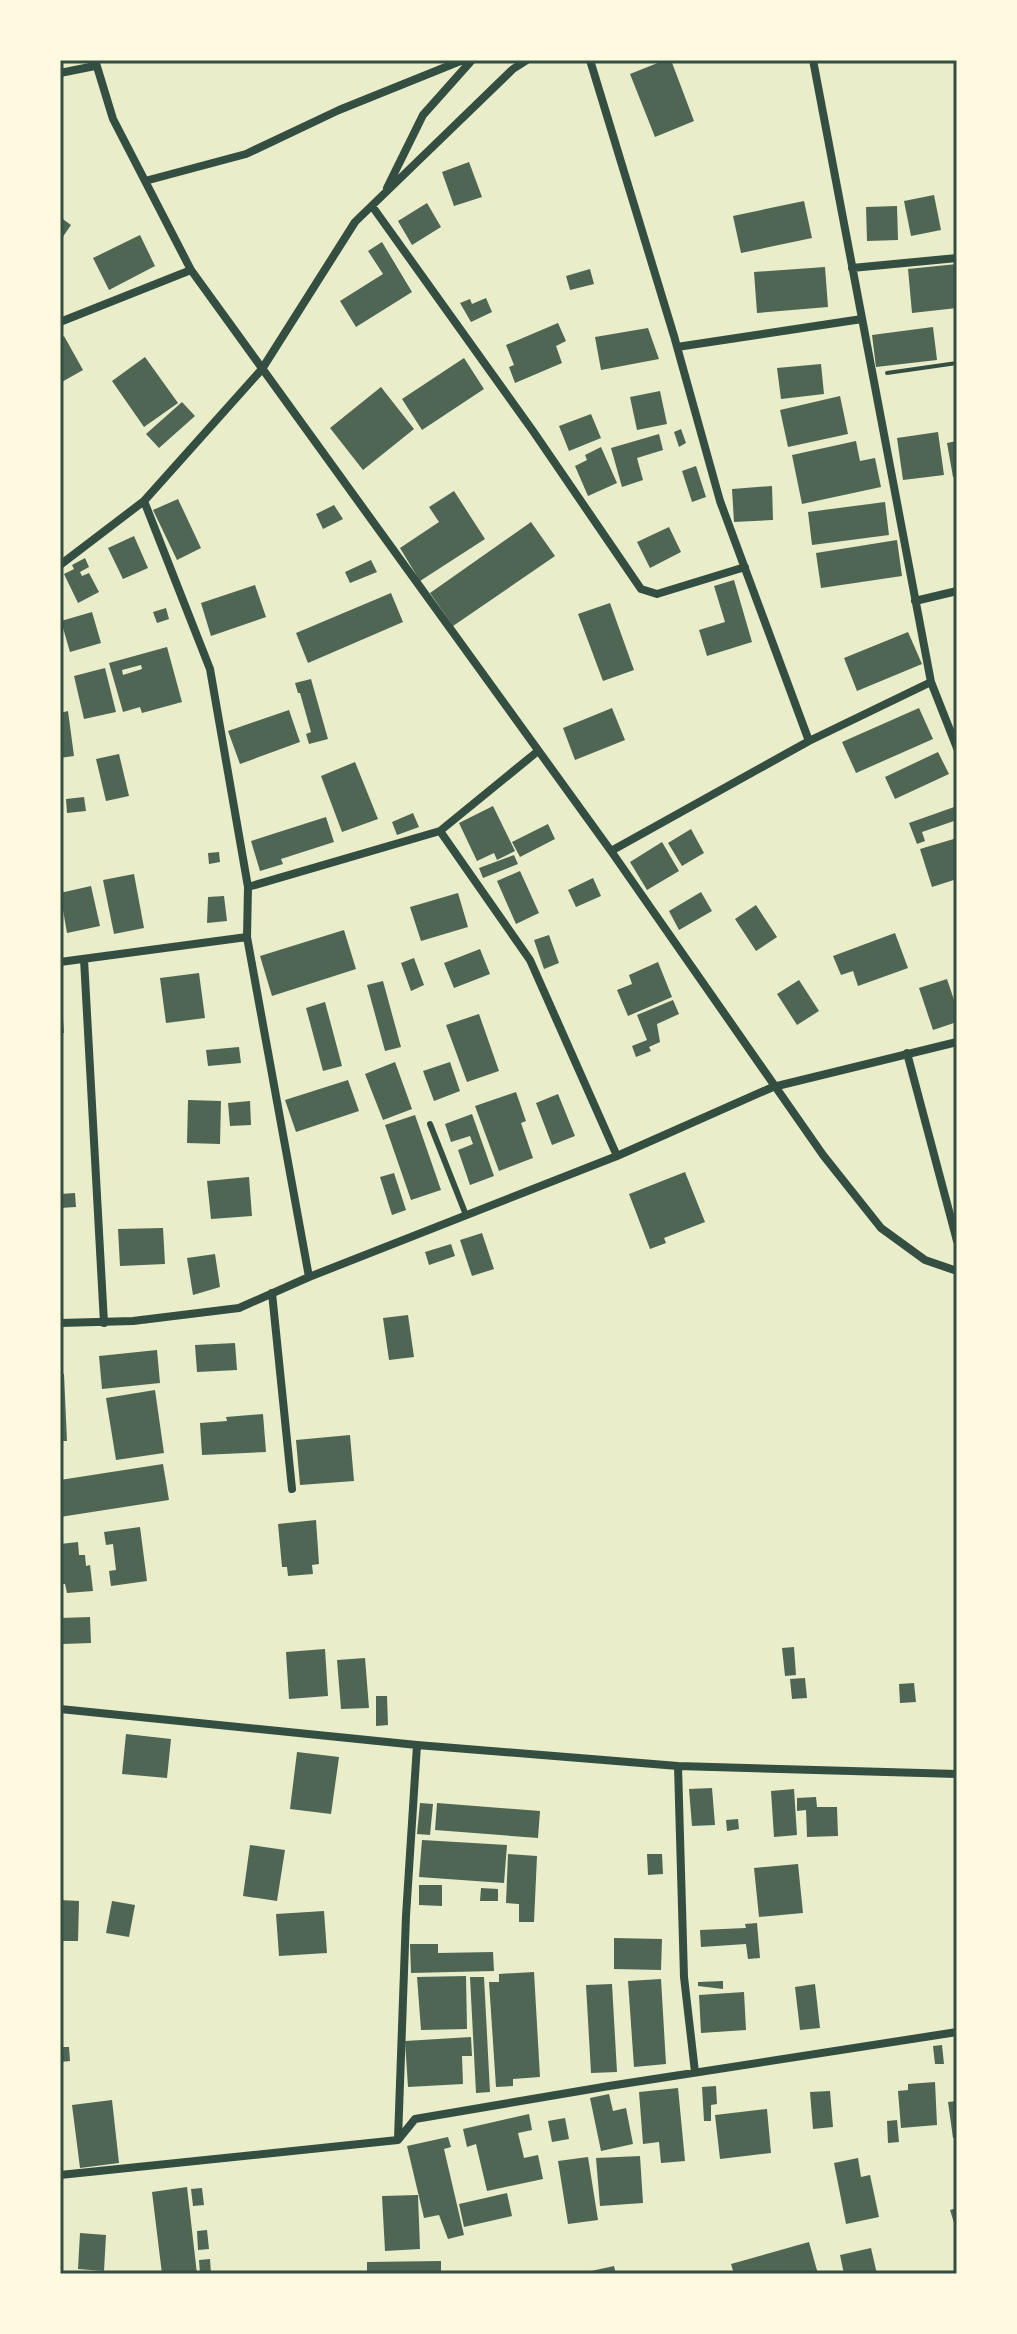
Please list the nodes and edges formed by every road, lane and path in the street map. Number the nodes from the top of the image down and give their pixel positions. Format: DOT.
graph roads {
  1 [pos="463,60"];
  2 [pos="472,60"];
  3 [pos="527,60"];
  4 [pos="590,60"];
  5 [pos="813,60"];
  6 [pos="95,63"];
  7 [pos="60,73"];
  8 [pos="145,181"];
  9 [pos="382,196"];
  10 [pos="372,206"];
  11 [pos="957,258"];
  12 [pos="852,268"];
  13 [pos="191,270"];
  14 [pos="862,319"];
  15 [pos="60,322"];
  16 [pos="677,347"];
  17 [pos="957,363"];
  18 [pos="262,369"];
  19 [pos="873,375"];
  20 [pos="144,501"];
  21 [pos="60,565"];
  22 [pos="745,567"];
  23 [pos="957,591"];
  24 [pos="915,601"];
  25 [pos="931,682"];
  26 [pos="809,741"];
  27 [pos="957,748"];
  28 [pos="538,751"];
  29 [pos="440,831"];
  30 [pos="611,851"];
  31 [pos="248,887"];
  32 [pos="247,937"];
  33 [pos="84,959"];
  34 [pos="60,962"];
  35 [pos="957,1042"];
  36 [pos="907,1053"];
  37 [pos="773,1087"];
  38 [pos="430,1124"];
  39 [pos="617,1156"];
  40 [pos="466,1215"];
  41 [pos="957,1241"];
  42 [pos="957,1271"];
  43 [pos="309,1277"];
  44 [pos="272,1293"];
  45 [pos="60,1323"];
  46 [pos="104,1323"];
  47 [pos="292,1489"];
  48 [pos="60,1709"];
  49 [pos="417,1745"];
  50 [pos="678,1766"];
  51 [pos="957,1774"];
  52 [pos="957,2032"];
  53 [pos="695,2072"];
  54 [pos="398,2140"];
  55 [pos="60,2175"];
  1 -- 8 [label="street"];
  2 -- 9 [label="street"];
  3 -- 9 [label="street"];
  4 -- 16 [label="street"];
  5 -- 12 [label="street"];
  6 -- 7 [label="street"];
  6 -- 8 [label="street"];
  8 -- 13 [label="street"];
  9 -- 10 [label="street"];
  10 -- 18 [label="street"];
  10 -- 22 [label="street"];
  11 -- 12 [label="street"];
  12 -- 14 [label="street"];
  13 -- 15 [label="street"];
  13 -- 18 [label="street"];
  14 -- 16 [label="street"];
  14 -- 19 [label="street"];
  16 -- 22 [label="street"];
  17 -- 19 [label="path"];
  18 -- 20 [label="street"];
  18 -- 28 [label="street"];
  19 -- 24 [label="street"];
  20 -- 21 [label="street"];
  20 -- 31 [label="street"];
  22 -- 26 [label="street"];
  23 -- 24 [label="street"];
  24 -- 25 [label="street"];
  25 -- 26 [label="street"];
  25 -- 27 [label="street"];
  26 -- 30 [label="street"];
  28 -- 29 [label="street"];
  28 -- 30 [label="street"];
  29 -- 31 [label="street"];
  29 -- 39 [label="street"];
  30 -- 37 [label="street"];
  31 -- 32 [label="street"];
  32 -- 33 [label="street"];
  32 -- 43 [label="street"];
  33 -- 34 [label="street"];
  33 -- 46 [label="street"];
  35 -- 36 [label="street"];
  36 -- 37 [label="street"];
  36 -- 41 [label="street"];
  37 -- 39 [label="street"];
  37 -- 42 [label="street"];
  38 -- 40 [label="lane"];
  39 -- 40 [label="street"];
  40 -- 43 [label="street"];
  43 -- 44 [label="street"];
  44 -- 46 [label="street"];
  44 -- 47 [label="street"];
  45 -- 46 [label="street"];
  48 -- 49 [label="street"];
  49 -- 50 [label="street"];
  49 -- 54 [label="street"];
  50 -- 51 [label="street"];
  50 -- 53 [label="street"];
  52 -- 53 [label="street"];
  53 -- 54 [label="street"];
  54 -- 55 [label="street"];
}
